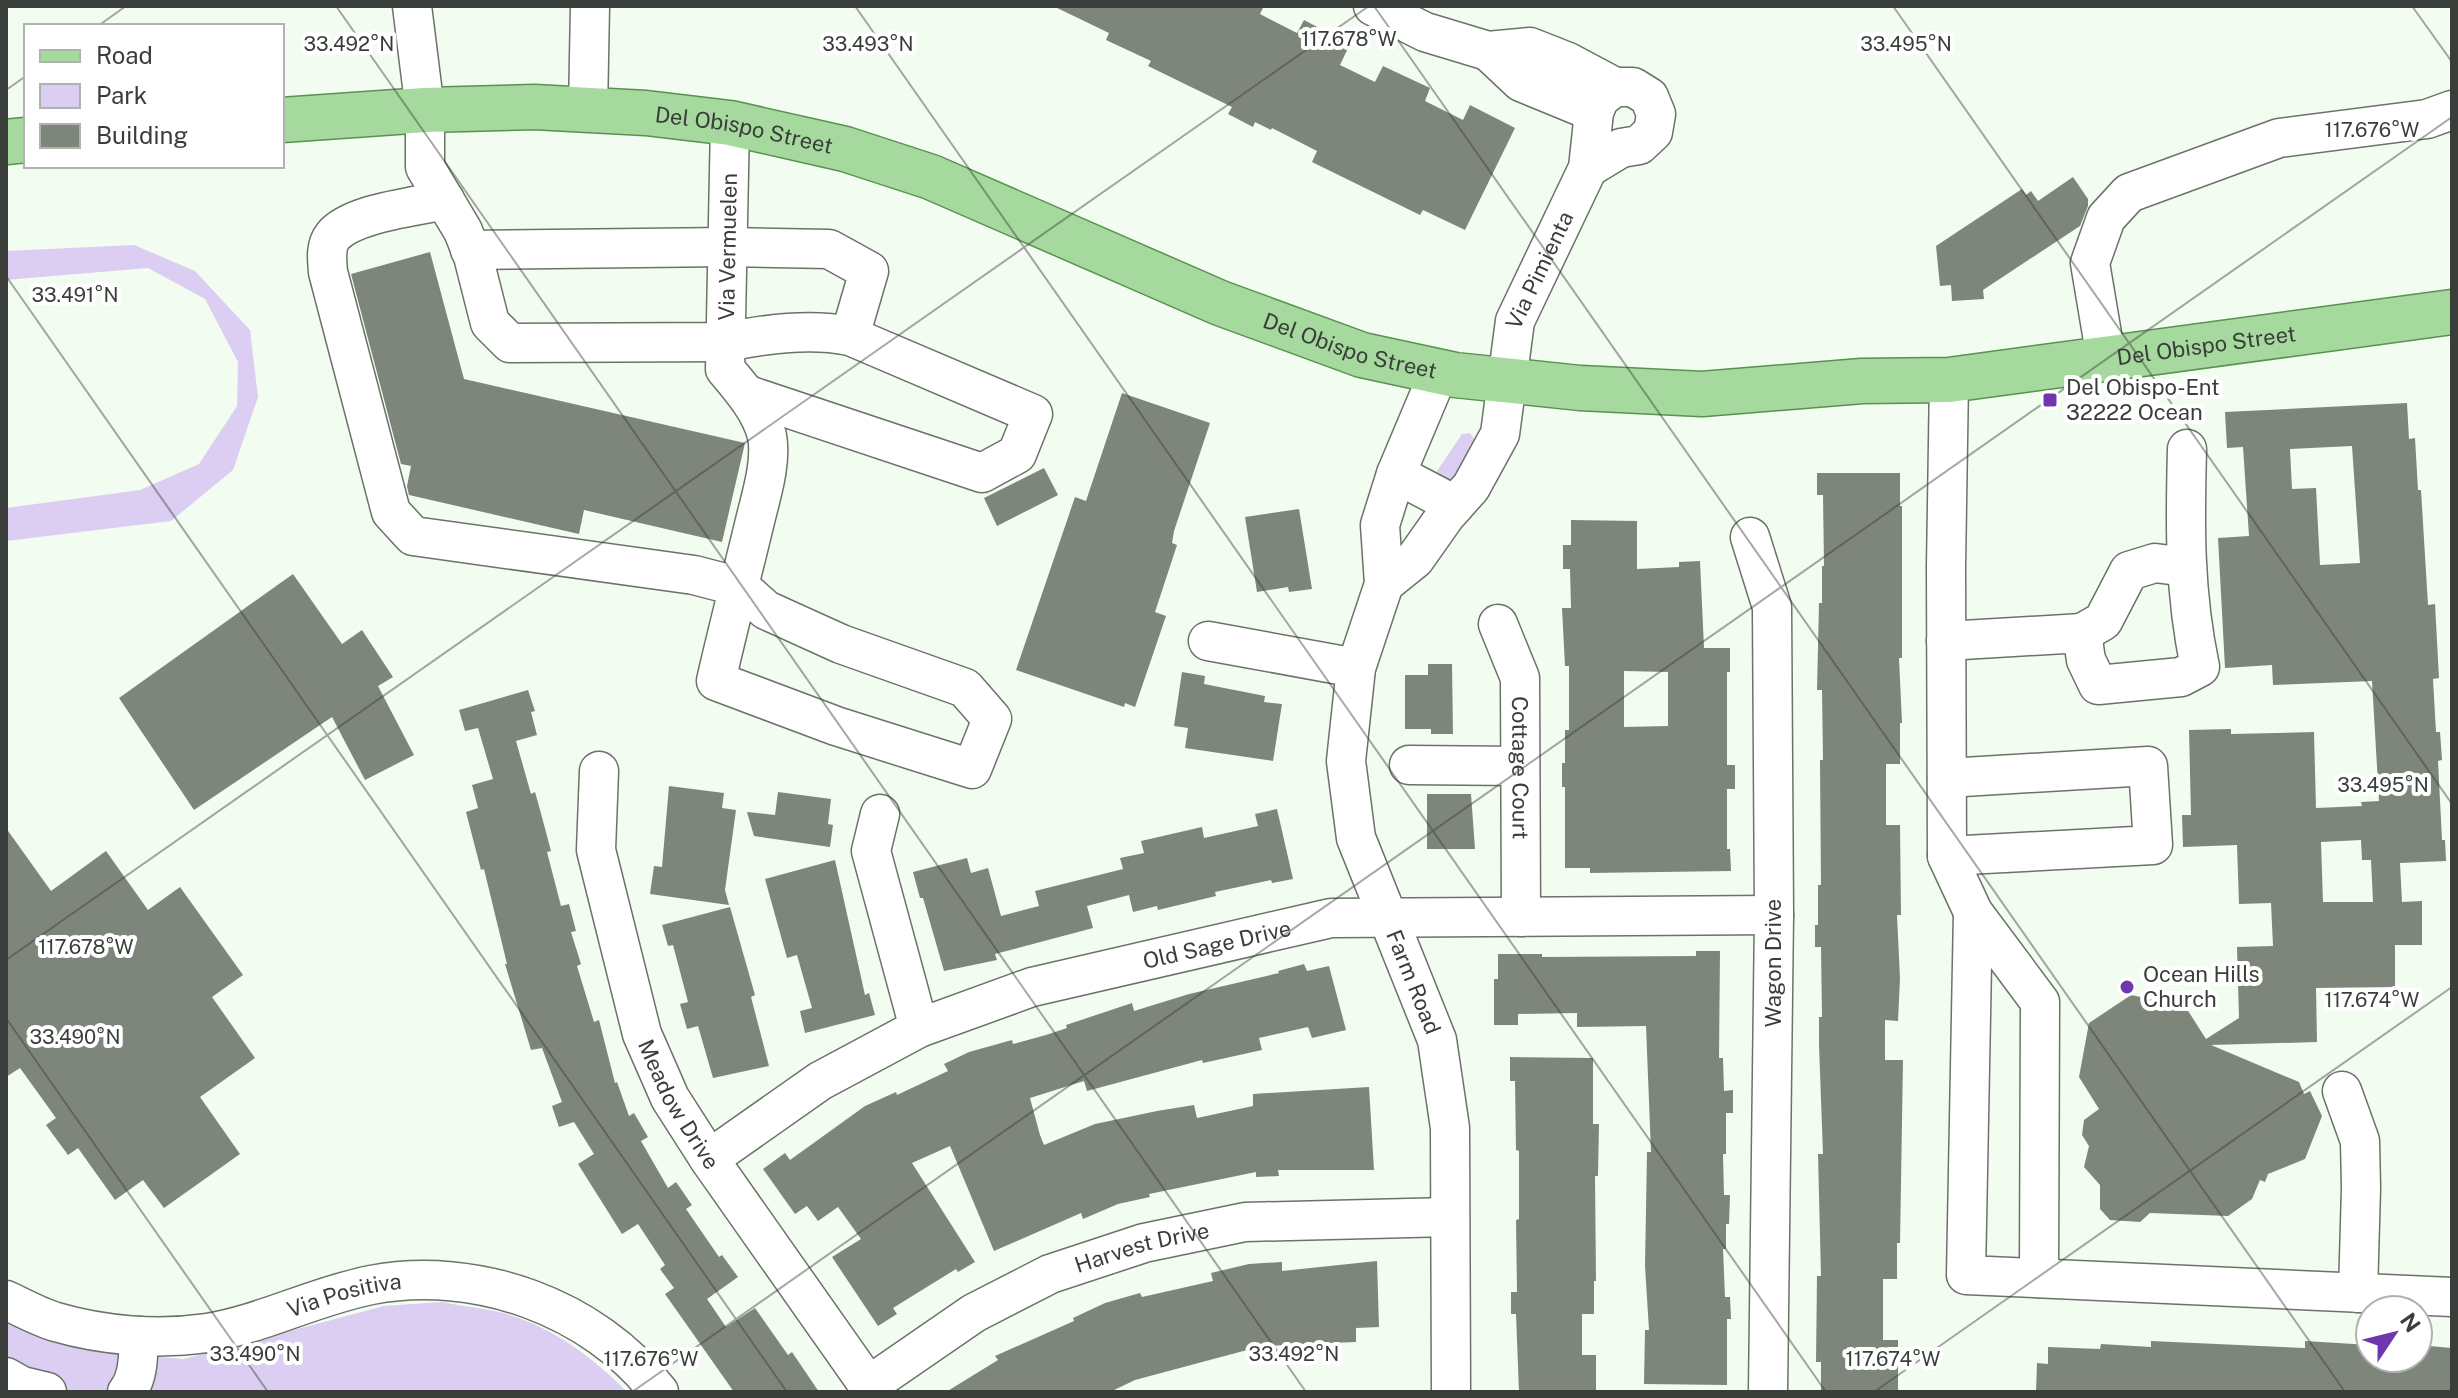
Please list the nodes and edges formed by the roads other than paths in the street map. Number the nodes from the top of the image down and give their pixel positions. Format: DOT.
graph roads {
  1 [pos="412,6"];
  2 [pos="590,6"];
  3 [pos="1373,6"];
  4 [pos="1604,100"];
  5 [pos="425,110"];
  6 [pos="588,110"];
  7 [pos="2452,110"];
  8 [pos="284,120"];
  9 [pos="730,123"];
  10 [pos="1588,168"];
  11 [pos="445,200"];
  12 [pos="728,247"];
  13 [pos="470,250"];
  14 [pos="2452,312"];
  15 [pos="850,336"];
  16 [pos="2106,358"];
  17 [pos="733,369"];
  18 [pos="1439,372"];
  19 [pos="1509,379"];
  20 [pos="1949,380"];
  21 [pos="2187,449"];
  22 [pos="1396,474"];
  23 [pos="1455,505"];
  24 [pos="1750,537"];
  25 [pos="2186,567"];
  26 [pos="1384,584"];
  27 [pos="740,587"];
  28 [pos="1498,624"];
  29 [pos="2082,633"];
  30 [pos="1208,641"];
  31 [pos="1946,641"];
  32 [pos="1356,668"];
  33 [pos="1409,765"];
  34 [pos="1520,766"];
  35 [pos="599,771"];
  36 [pos="1947,778"];
  37 [pos="880,814"];
  38 [pos="1947,856"];
  39 [pos="1973,912"];
  40 [pos="1774,915"];
  41 [pos="1521,917"];
  42 [pos="1387,918"];
  43 [pos="919,1028"];
  44 [pos="2342,1091"];
  45 [pos="709,1159"];
  46 [pos="1449,1217"];
  47 [pos="2039,1278"];
  48 [pos="2358,1293"];
  49 [pos="2452,1297"];
  50 [pos="6,1300"];
  51 [pos="139,1336"];
  52 [pos="6,1377"];
  53 [pos="870,1389"];
  54 [pos="47,1392"];
  55 [pos="127,1392"];
  56 [pos="659,1392"];
  57 [pos="1451,1392"];
  58 [pos="1768,1392"];
  1 -- 5 [label="street"];
  2 -- 6 [label="street"];
  3 -- 4 [label="street"];
  4 -- 10 [label="street, Via Pimienta"];
  4 -- 10 [label="street"];
  5 -- 6 [label="main road, Del Obispo Street"];
  5 -- 8 [label="main road, Del Obispo Street"];
  5 -- 11 [label="street"];
  6 -- 9 [label="main road, Del Obispo Street"];
  7 -- 16 [label="street"];
  9 -- 12 [label="street, Via Vermuelen"];
  9 -- 18 [label="main road, Del Obispo Street"];
  10 -- 19 [label="street, Via Pimienta"];
  11 -- 13 [label="street"];
  11 -- 27 [label="street"];
  12 -- 13 [label="street"];
  12 -- 15 [label="street"];
  12 -- 17 [label="street, Via Vermuelen"];
  13 -- 17 [label="street"];
  14 -- 16 [label="main road, Del Obispo Street"];
  15 -- 17 [label="street"];
  15 -- 17 [label="street"];
  16 -- 20 [label="main road, Del Obispo Street"];
  17 -- 27 [label="street"];
  18 -- 19 [label="main road, Del Obispo Street"];
  18 -- 22 [label="street, Farm Road"];
  19 -- 20 [label="main road, Del Obispo Street"];
  19 -- 23 [label="street"];
  20 -- 31 [label="street"];
  21 -- 25 [label="street"];
  22 -- 23 [label="street"];
  22 -- 26 [label="street, Farm Road"];
  23 -- 26 [label="street"];
  24 -- 40 [label="street, Wagon Drive"];
  25 -- 29 [label="street"];
  25 -- 29 [label="street"];
  26 -- 32 [label="street, Farm Road"];
  27 -- 27 [label="street"];
  28 -- 34 [label="street, Cottage Court"];
  29 -- 31 [label="street"];
  30 -- 32 [label="street"];
  31 -- 36 [label="street"];
  32 -- 42 [label="street, Farm Road"];
  33 -- 34 [label="street"];
  34 -- 41 [label="street, Cottage Court"];
  35 -- 45 [label="street, Meadow Drive"];
  36 -- 38 [label="street"];
  36 -- 38 [label="street"];
  37 -- 43 [label="street"];
  38 -- 39 [label="street"];
  39 -- 47 [label="street"];
  39 -- 47 [label="street"];
  40 -- 41 [label="street, Old Sage Drive"];
  40 -- 58 [label="street, Wagon Drive"];
  41 -- 42 [label="street, Old Sage Drive"];
  42 -- 43 [label="street, Old Sage Drive"];
  42 -- 46 [label="street, Farm Road"];
  43 -- 45 [label="street, Old Sage Drive"];
  44 -- 48 [label="street"];
  45 -- 53 [label="street, Meadow Drive"];
  46 -- 53 [label="street, Harvest Drive"];
  46 -- 57 [label="street, Farm Road"];
  47 -- 48 [label="street"];
  48 -- 49 [label="street"];
  50 -- 51 [label="street, Via Positiva"];
  51 -- 55 [label="street"];
  51 -- 56 [label="street, Via Positiva"];
  52 -- 54 [label="street"];
}
